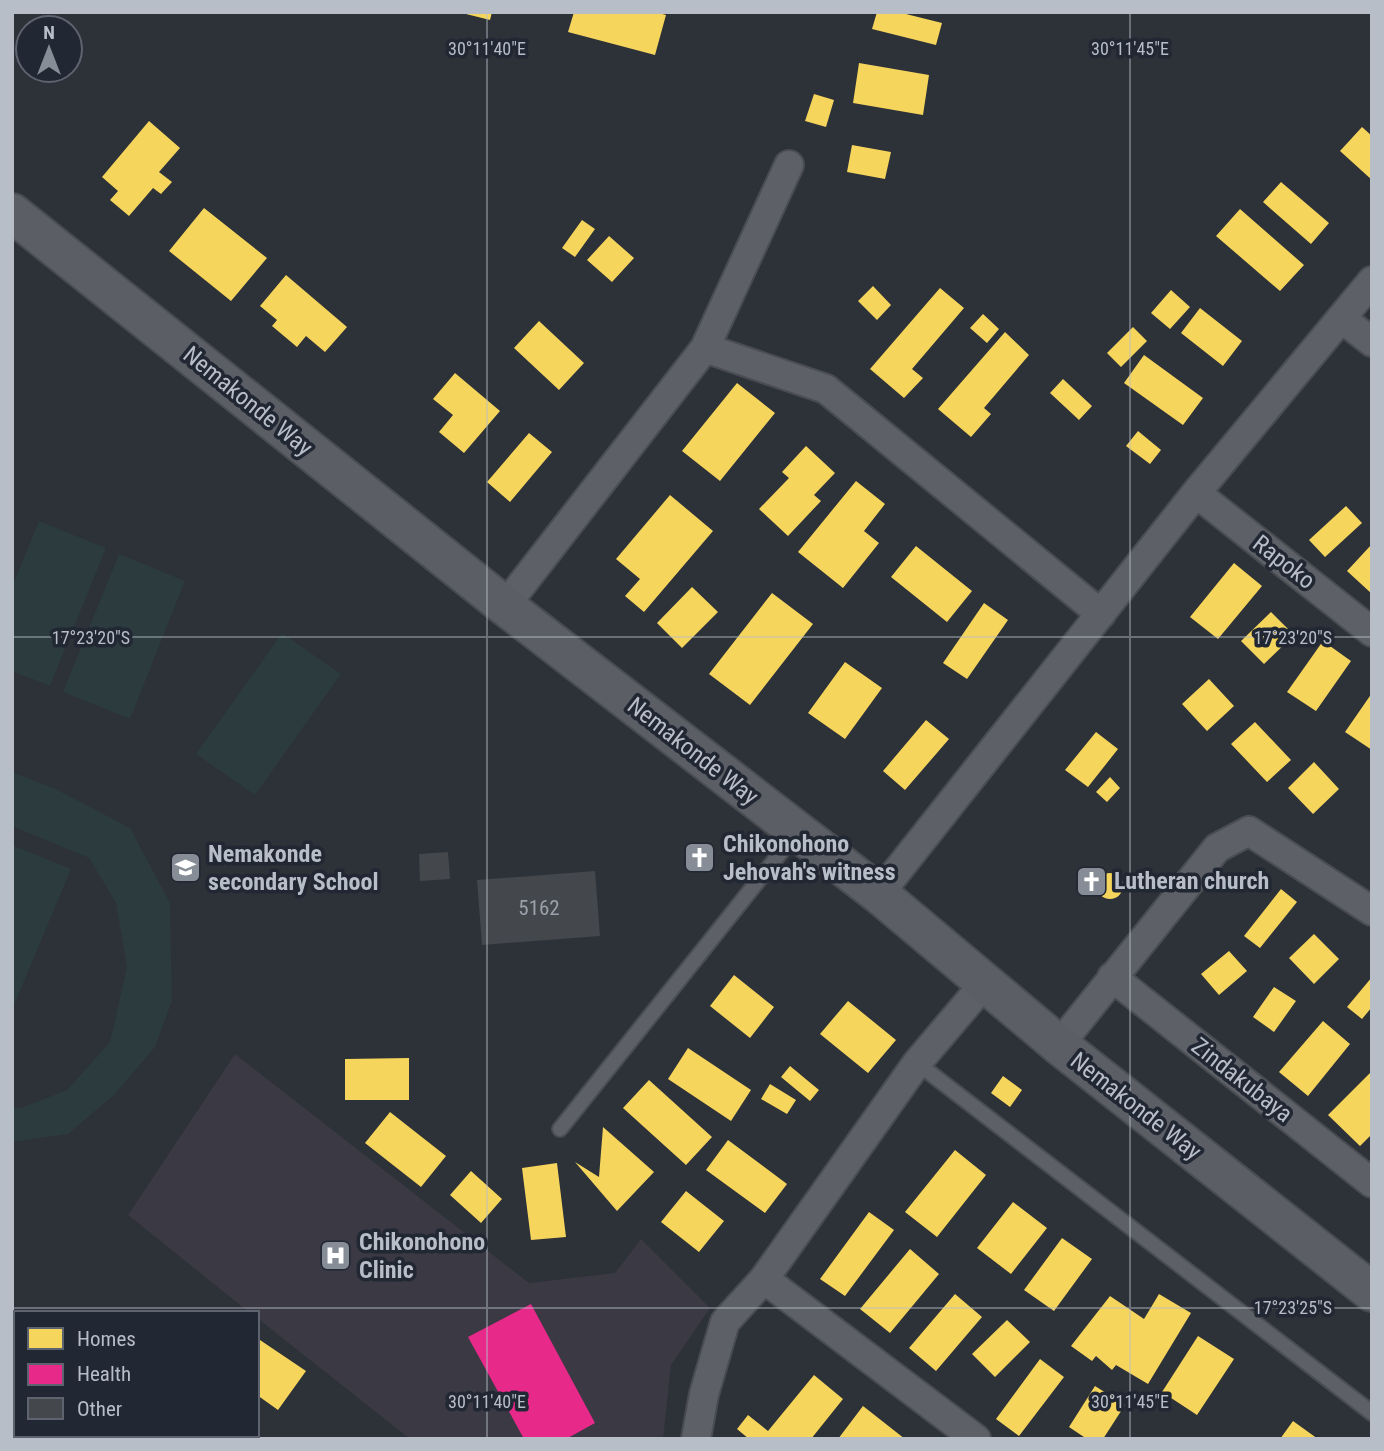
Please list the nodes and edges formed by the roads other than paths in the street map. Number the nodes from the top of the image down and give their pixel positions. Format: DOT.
graph roads {
  1 [pos="789,165"];
  2 [pos="12,213"];
  3 [pos="1372,281"];
  4 [pos="1341,318"];
  5 [pos="1372,342"];
  6 [pos="705,348"];
  7 [pos="1196,493"];
  8 [pos="505,606"];
  9 [pos="1101,614"];
  10 [pos="1372,632"];
  11 [pos="797,832"];
  12 [pos="879,894"];
  13 [pos="1372,911"];
  14 [pos="1112,977"];
  15 [pos="984,984"];
  16 [pos="1059,1045"];
  17 [pos="917,1063"];
  18 [pos="560,1129"];
  19 [pos="1372,1183"];
  20 [pos="764,1279"];
  21 [pos="1372,1292"];
  22 [pos="1372,1413"];
  23 [pos="696,1439"];
  24 [pos="976,1439"];
  1 -- 6 [label="street"];
  2 -- 8 [label="street, Nemakonde Way"];
  3 -- 4 [label="street"];
  4 -- 5 [label="street"];
  4 -- 7 [label="street"];
  6 -- 8 [label="street"];
  6 -- 9 [label="street"];
  7 -- 9 [label="street"];
  7 -- 10 [label="street, Rapoko"];
  8 -- 11 [label="street, Nemakonde Way"];
  9 -- 12 [label="street"];
  11 -- 12 [label="street, Nemakonde Way"];
  11 -- 18 [label="lane"];
  12 -- 15 [label="street, Nemakonde Way"];
  13 -- 14 [label="street"];
  14 -- 16 [label="street"];
  14 -- 19 [label="street, Zindakubaya"];
  15 -- 16 [label="street, Nemakonde Way"];
  15 -- 17 [label="street"];
  16 -- 21 [label="street, Nemakonde Way"];
  17 -- 20 [label="street"];
  17 -- 22 [label="lane"];
  20 -- 23 [label="street"];
  20 -- 24 [label="street"];
}
